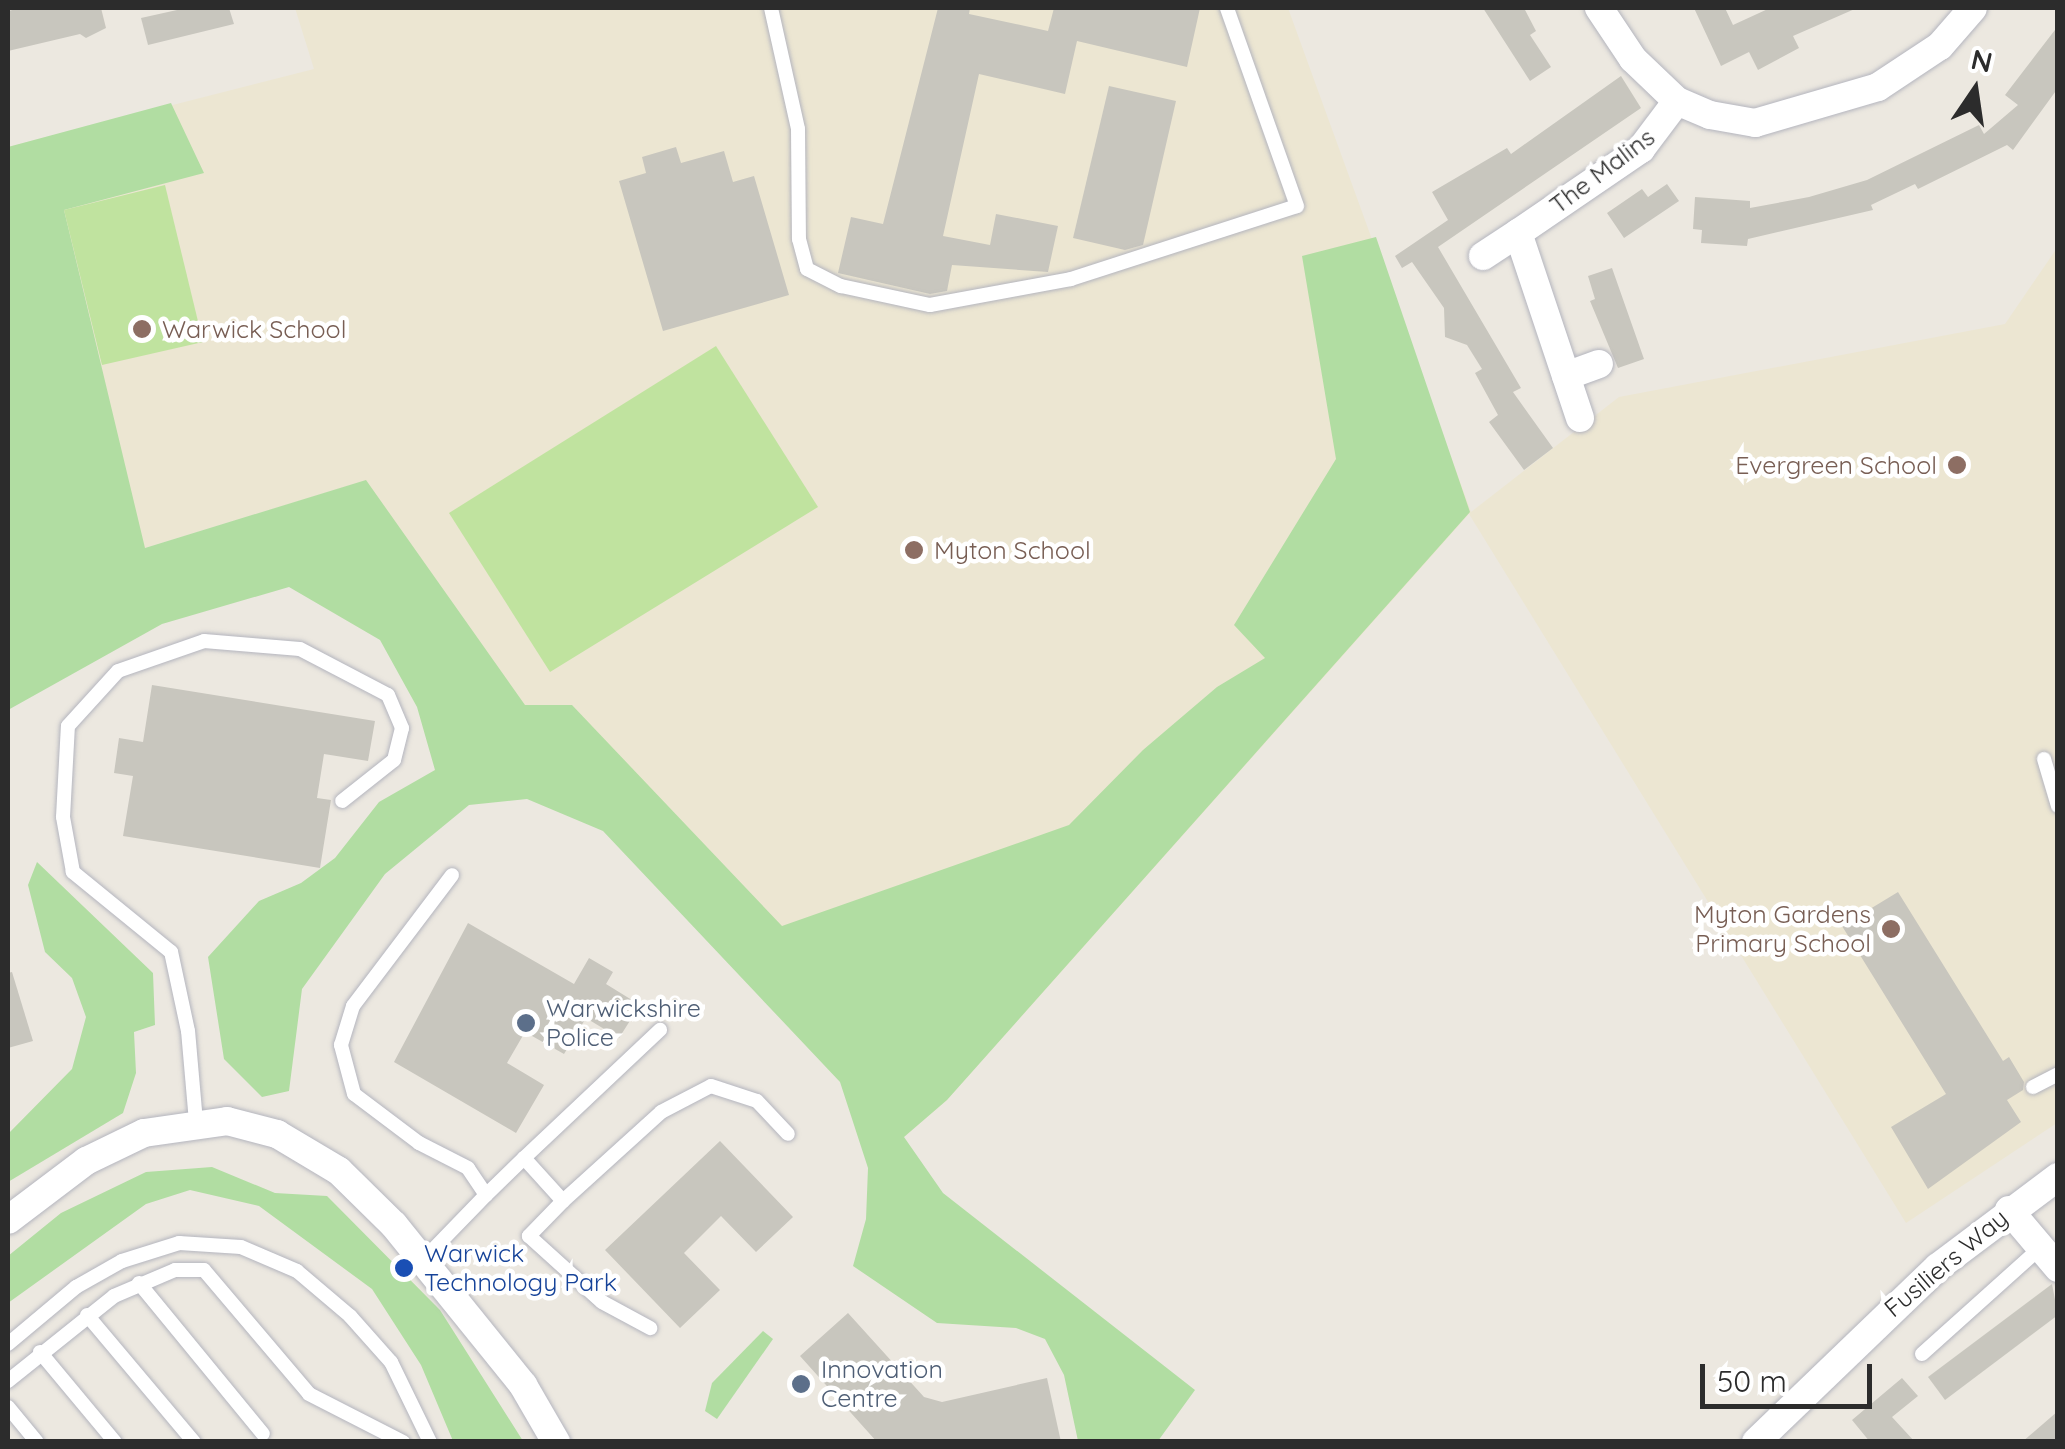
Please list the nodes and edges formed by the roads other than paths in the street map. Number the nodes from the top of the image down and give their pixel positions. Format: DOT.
graph roads {
  1 [pos="772,8"];
  2 [pos="1227,8"];
  3 [pos="1598,8"];
  4 [pos="1973,8"];
  5 [pos="1676,101"];
  6 [pos="1518,233"];
  7 [pos="1483,256"];
  8 [pos="1599,364"];
  9 [pos="1566,376"];
  10 [pos="1580,418"];
  11 [pos="2044,759"];
  12 [pos="342,801"];
  13 [pos="2058,806"];
  14 [pos="452,876"];
  15 [pos="660,1030"];
  16 [pos="2058,1074"];
  17 [pos="2033,1087"];
  18 [pos="196,1122"];
  19 [pos="788,1134"];
  20 [pos="524,1158"];
  21 [pos="2058,1177"];
  22 [pos="486,1195"];
  23 [pos="563,1201"];
  24 [pos="2009,1210"];
  25 [pos="8,1220"];
  26 [pos="2049,1258"];
  27 [pos="422,1261"];
  28 [pos="138,1282"];
  29 [pos="87,1314"];
  30 [pos="650,1328"];
  31 [pos="8,1344"];
  32 [pos="40,1352"];
  33 [pos="1922,1354"];
  34 [pos="8,1381"];
  35 [pos="8,1407"];
  36 [pos="263,1434"];
  37 [pos="429,1441"];
  38 [pos="36,1442"];
  39 [pos="115,1442"];
  40 [pos="194,1442"];
  41 [pos="404,1442"];
  42 [pos="556,1442"];
  43 [pos="1756,1442"];
  1 -- 2 [label="lane"];
  3 -- 5 [label="street"];
  4 -- 5 [label="street"];
  5 -- 6 [label="street, The Malins"];
  6 -- 7 [label="street, The Malins"];
  6 -- 9 [label="street"];
  8 -- 9 [label="street"];
  9 -- 10 [label="street"];
  11 -- 13 [label="lane"];
  12 -- 18 [label="lane"];
  14 -- 22 [label="lane"];
  15 -- 20 [label="lane"];
  16 -- 17 [label="lane"];
  18 -- 25 [label="street"];
  18 -- 27 [label="street"];
  19 -- 23 [label="lane"];
  20 -- 22 [label="lane"];
  20 -- 23 [label="lane"];
  21 -- 24 [label="street, Fusiliers Way"];
  22 -- 27 [label="lane"];
  23 -- 30 [label="lane"];
  24 -- 26 [label="street"];
  24 -- 43 [label="street, Fusiliers Way"];
  26 -- 33 [label="lane"];
  27 -- 42 [label="street"];
  28 -- 29 [label="lane"];
  28 -- 36 [label="lane"];
  28 -- 41 [label="lane"];
  29 -- 32 [label="lane"];
  29 -- 40 [label="lane"];
  31 -- 37 [label="lane"];
  32 -- 34 [label="lane"];
  32 -- 39 [label="lane"];
  35 -- 38 [label="lane"];
}
